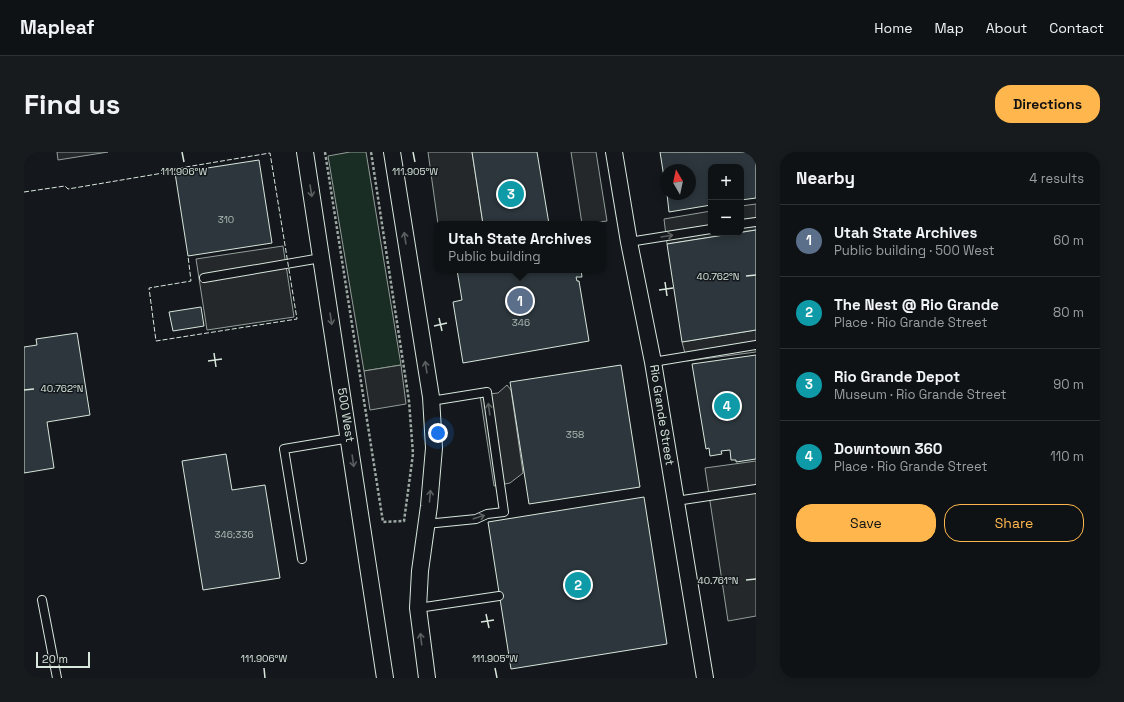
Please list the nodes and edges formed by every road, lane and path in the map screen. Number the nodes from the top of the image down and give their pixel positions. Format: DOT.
graph roads {
  1 [pos="305,152"];
  2 [pos="325,152"];
  3 [pos="371,152"];
  4 [pos="392,152"];
  5 [pos="614,152"];
  6 [pos="756,222"];
  7 [pos="744,224"];
  8 [pos="708,229"];
  9 [pos="629,242"];
  10 [pos="321,258"];
  11 [pos="204,278"];
  12 [pos="756,345"];
  13 [pos="653,362"];
  14 [pos="431,401"];
  15 [pos="350,438"];
  16 [pos="756,489"];
  17 [pos="676,501"];
  18 [pos="426,524"];
  19 [pos="302,559"];
  20 [pos="499,596"];
  21 [pos="42,600"];
  22 [pos="418,608"];
  23 [pos="57,678"];
  24 [pos="385,678"];
  25 [pos="427,678"];
  26 [pos="705,678"];
  1 -- 10 [label="street, 500 West, one-way"];
  2 -- 3 [label="path"];
  14 -- 4 [label="street, one-way"];
  5 -- 9 [label="street, Rio Grande Street"];
  6 -- 7 [label="lane"];
  9 -- 8 [label="lane, one-way"];
  9 -- 13 [label="street, Rio Grande Street"];
  10 -- 11 [label="lane"];
  10 -- 15 [label="street, 500 West, one-way"];
  12 -- 13 [label="lane"];
  13 -- 17 [label="street, Rio Grande Street"];
  18 -- 14 [label="street, one-way"];
  18 -- 14 [label="lane, one-way"];
  15 -- 19 [label="lane"];
  15 -- 24 [label="street, 500 West, one-way"];
  16 -- 17 [label="lane"];
  17 -- 26 [label="street, Rio Grande Street"];
  18 -- 22 [label="street"];
  20 -- 22 [label="lane"];
  21 -- 23 [label="lane"];
  25 -- 22 [label="street, one-way"];
}
